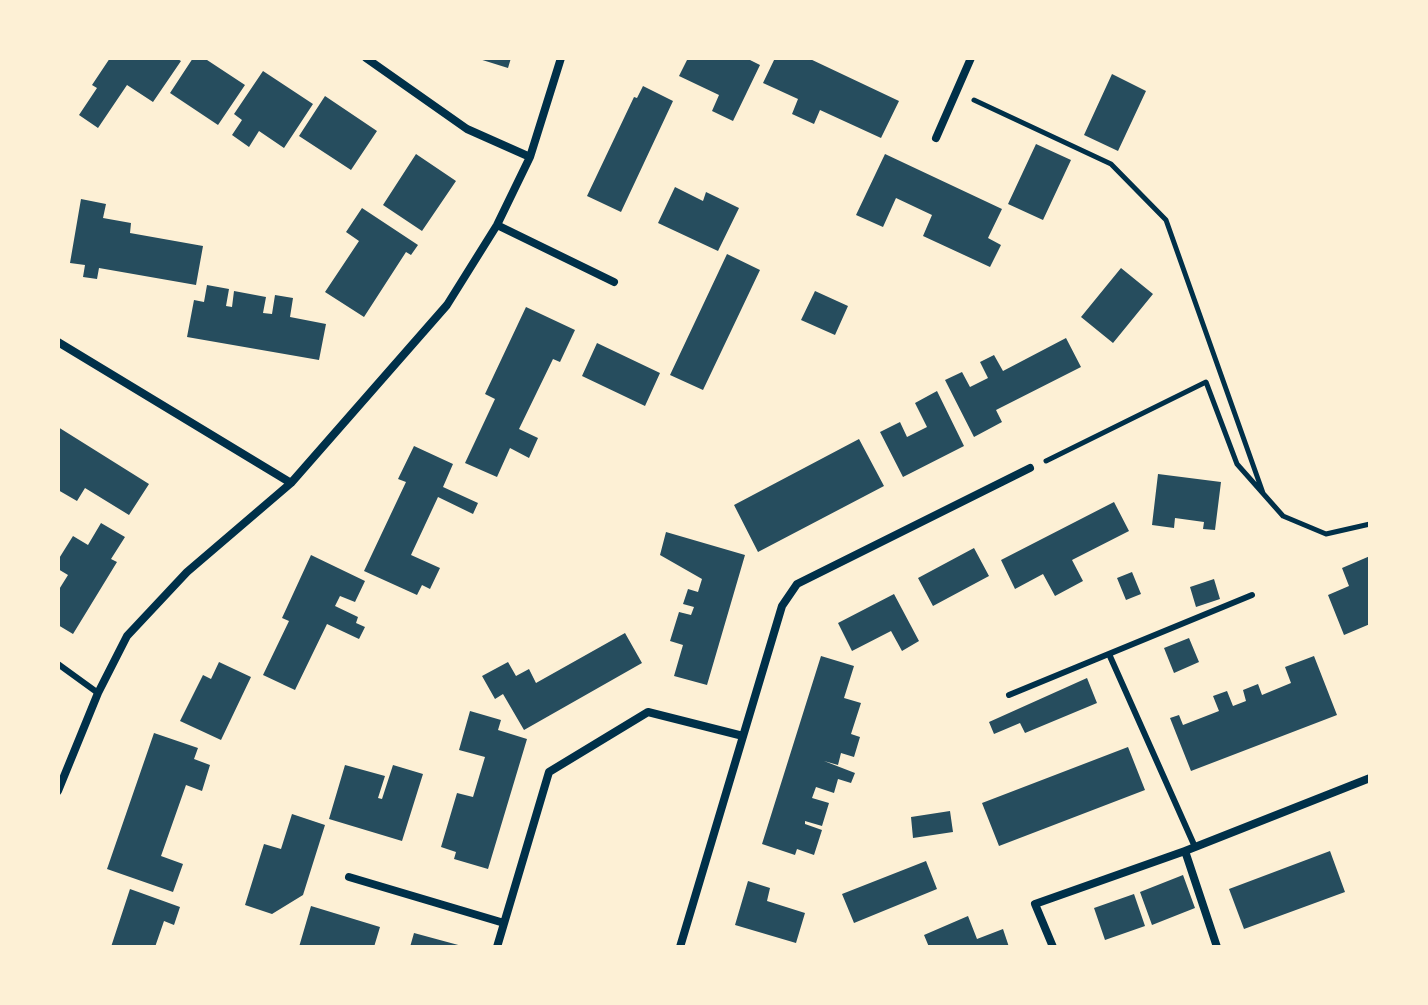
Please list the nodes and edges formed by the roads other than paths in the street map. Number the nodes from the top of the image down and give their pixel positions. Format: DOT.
graph roads {
  1 [pos="366,58"];
  2 [pos="561,58"];
  3 [pos="971,58"];
  4 [pos="936,138"];
  5 [pos="530,157"];
  6 [pos="497,225"];
  7 [pos="614,282"];
  8 [pos="58,342"];
  9 [pos="1030,468"];
  10 [pos="291,483"];
  11 [pos="1252,595"];
  12 [pos="1109,654"];
  13 [pos="58,664"];
  14 [pos="98,693"];
  15 [pos="1009,695"];
  16 [pos="743,736"];
  17 [pos="1370,778"];
  18 [pos="58,791"];
  19 [pos="1195,847"];
  20 [pos="1185,851"];
  21 [pos="349,877"];
  22 [pos="504,923"];
  23 [pos="497,947"];
  24 [pos="680,947"];
  25 [pos="1053,947"];
  26 [pos="1217,947"];
  1 -- 5 [label="street"];
  2 -- 5 [label="street"];
  3 -- 4 [label="street"];
  5 -- 6 [label="street"];
  6 -- 7 [label="street"];
  6 -- 10 [label="street"];
  8 -- 10 [label="street"];
  9 -- 16 [label="street"];
  10 -- 14 [label="street"];
  11 -- 12 [label="lane"];
  12 -- 15 [label="lane"];
  12 -- 19 [label="lane"];
  13 -- 14 [label="lane"];
  14 -- 18 [label="street"];
  16 -- 22 [label="street"];
  16 -- 24 [label="street"];
  17 -- 19 [label="street"];
  19 -- 20 [label="street"];
  20 -- 25 [label="street"];
  20 -- 26 [label="street"];
  21 -- 22 [label="street"];
  22 -- 23 [label="street"];
}
